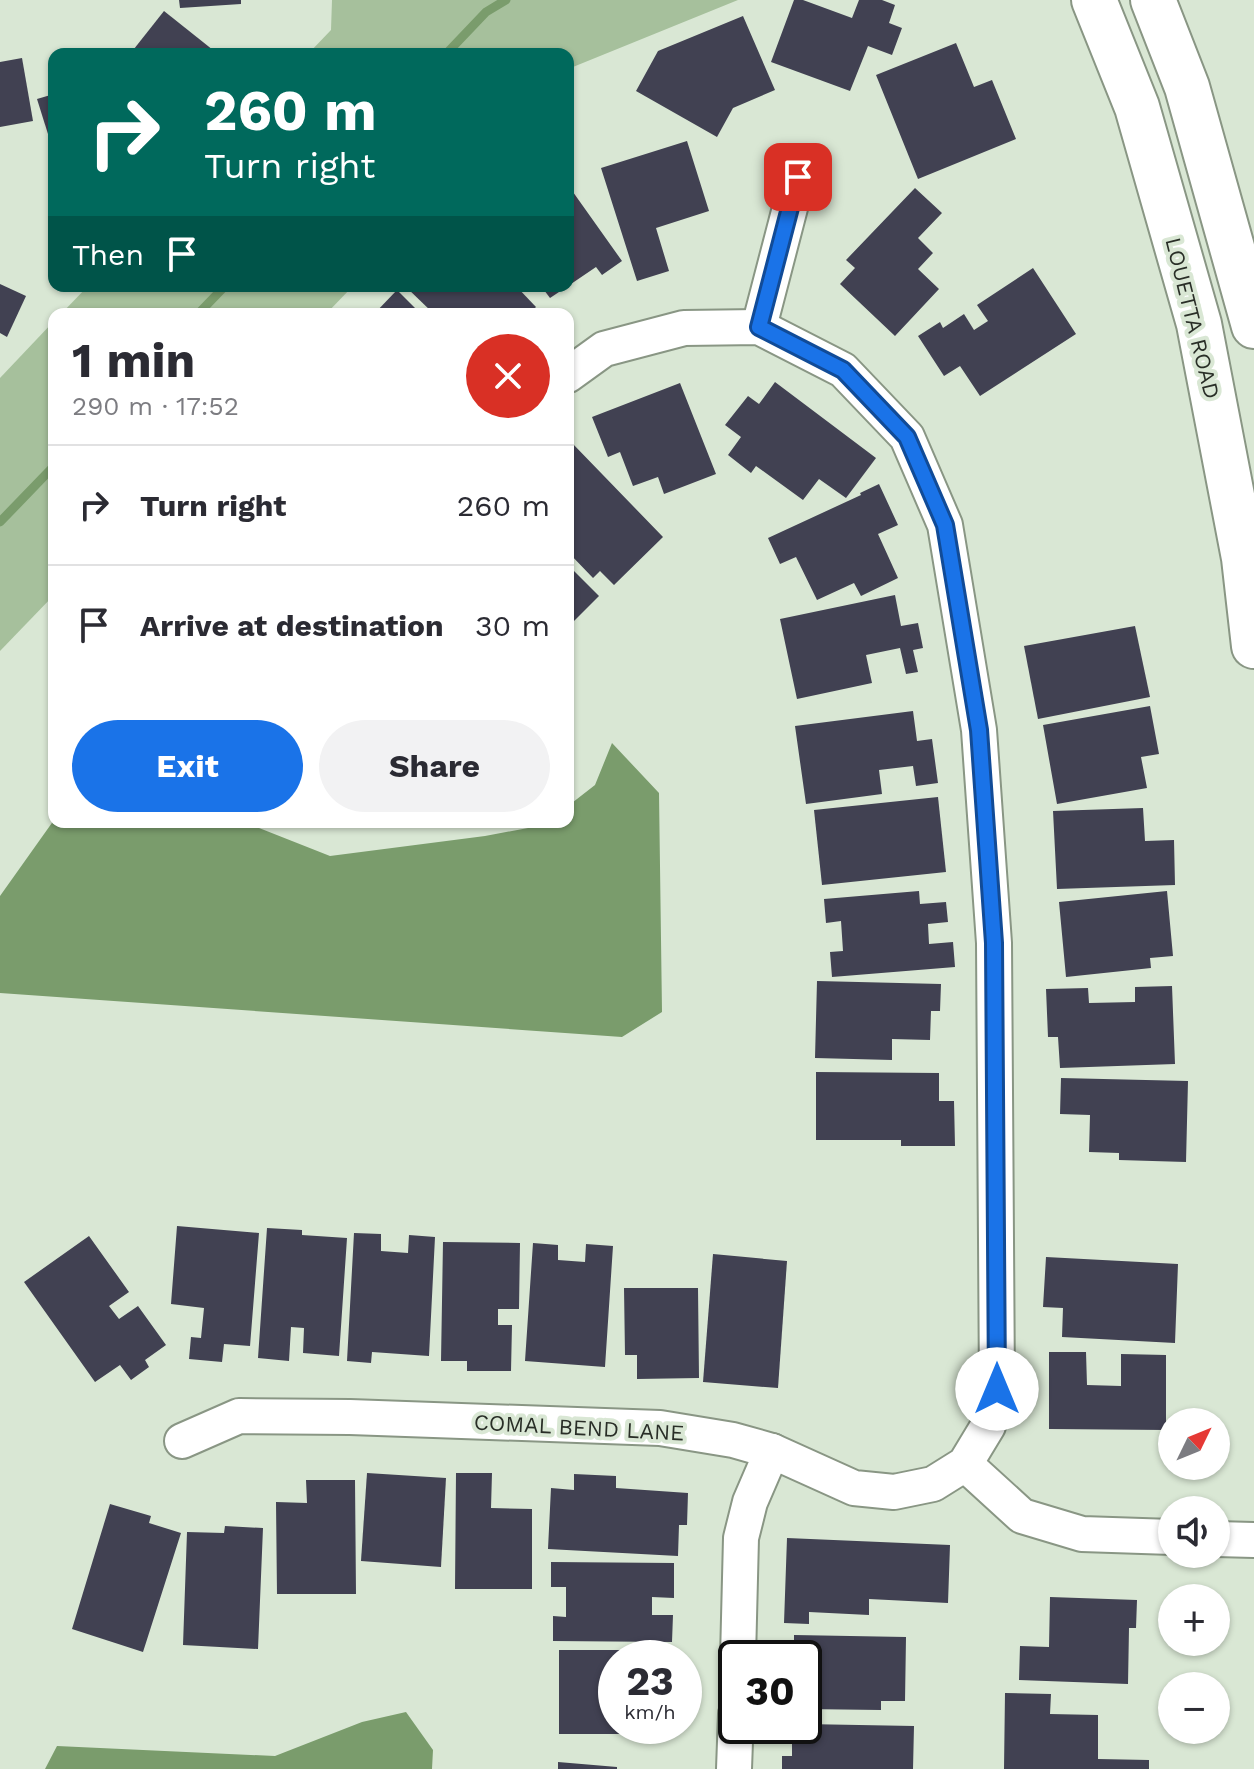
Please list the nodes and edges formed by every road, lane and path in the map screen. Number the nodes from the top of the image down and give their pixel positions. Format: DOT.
graph roads {
  1 [pos="1094,0"];
  2 [pos="1153,0"];
  3 [pos="1187,87"];
  4 [pos="1137,107"];
  5 [pos="798,177"];
  6 [pos="1254,326"];
  7 [pos="759,327"];
  8 [pos="574,371"];
  9 [pos="1254,646"];
  10 [pos="182,1441"];
  11 [pos="772,1451"];
  12 [pos="965,1464"];
  13 [pos="1158,1537"];
  14 [pos="1230,1539"];
  15 [pos="1254,1540"];
  16 [pos="738,1640"];
  17 [pos="735,1744"];
  18 [pos="734,1769"];
  1 -- 4 [label="main road, LOUETTA ROAD"];
  2 -- 3 [label="main road"];
  3 -- 4 [label="main road"];
  3 -- 6 [label="main road"];
  4 -- 9 [label="main road, LOUETTA ROAD"];
  5 -- 7 [label="street"];
  7 -- 8 [label="street"];
  7 -- 12 [label="street"];
  10 -- 11 [label="street, COMAL BEND LANE"];
  11 -- 12 [label="street, COMAL BEND LANE"];
  11 -- 16 [label="street"];
  12 -- 13 [label="street"];
  14 -- 15 [label="street"];
  17 -- 18 [label="street"];
}
